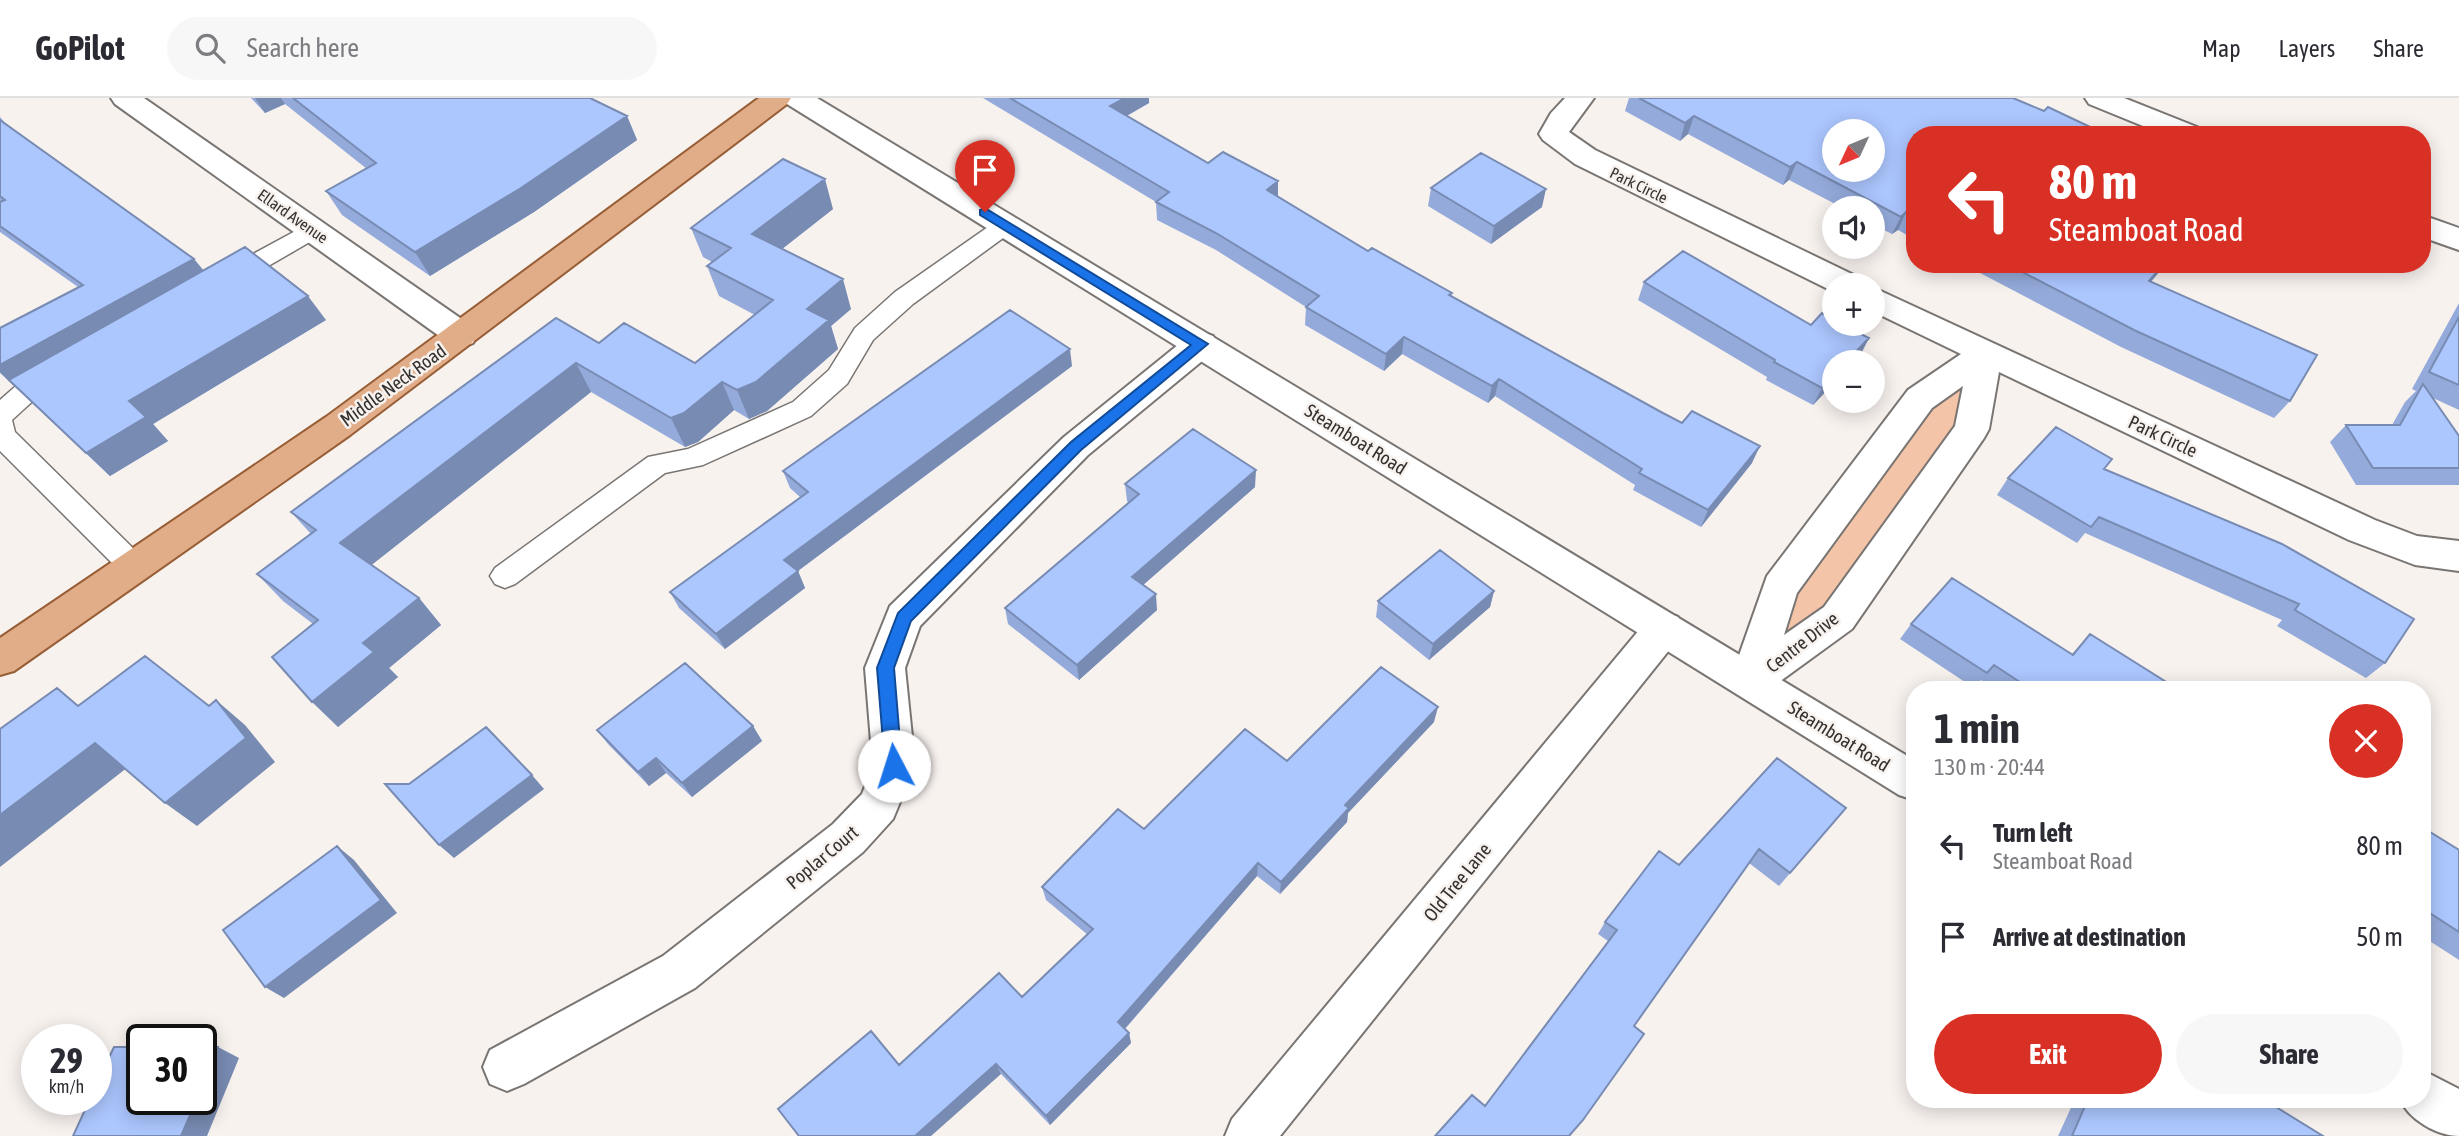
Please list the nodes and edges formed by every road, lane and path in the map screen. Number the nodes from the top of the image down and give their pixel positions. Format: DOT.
graph roads {
  1 [pos="125,98"];
  2 [pos="777,98"];
  3 [pos="797,98"];
  4 [pos="1580,98"];
  5 [pos="2099,98"];
  6 [pos="2169,126"];
  7 [pos="1006,225"];
  8 [pos="2431,229"];
  9 [pos="312,230"];
  10 [pos="2459,240"];
  11 [pos="1822,273"];
  12 [pos="205,291"];
  13 [pos="1885,304"];
  14 [pos="461,335"];
  15 [pos="1201,344"];
  16 [pos="1986,353"];
  17 [pos="74,365"];
  18 [pos="0,415"];
  19 [pos="0,423"];
  20 [pos="2459,556"];
  21 [pos="134,567"];
  22 [pos="505,576"];
  23 [pos="1664,628"];
  24 [pos="0,659"];
  25 [pos="1751,681"];
  26 [pos="1906,777"];
  27 [pos="506,1068"];
  28 [pos="2431,1100"];
  29 [pos="2459,1117"];
  30 [pos="1249,1136"];
  1 -- 9 [label="street, Ellard Avenue"];
  2 -- 14 [label="main road, Middle Neck Road"];
  3 -- 7 [label="street, Steamboat Road"];
  4 -- 11 [label="street, Park Circle"];
  5 -- 6 [label="street"];
  7 -- 15 [label="street, Steamboat Road"];
  7 -- 22 [label="lane"];
  8 -- 10 [label="street"];
  9 -- 12 [label="lane"];
  9 -- 14 [label="street, Ellard Avenue"];
  13 -- 16 [label="street, Park Circle"];
  14 -- 21 [label="main road, Middle Neck Road"];
  15 -- 23 [label="street, Steamboat Road"];
  15 -- 27 [label="street, Poplar Court"];
  16 -- 20 [label="street, Park Circle"];
  16 -- 25 [label="street, Centre Drive"];
  16 -- 25 [label="street, Centre Drive"];
  17 -- 18 [label="lane"];
  19 -- 21 [label="lane"];
  21 -- 24 [label="main road, Middle Neck Road"];
  23 -- 25 [label="street, Steamboat Road"];
  23 -- 30 [label="street, Old Tree Lane"];
  25 -- 26 [label="street, Steamboat Road"];
  28 -- 29 [label="street"];
}
